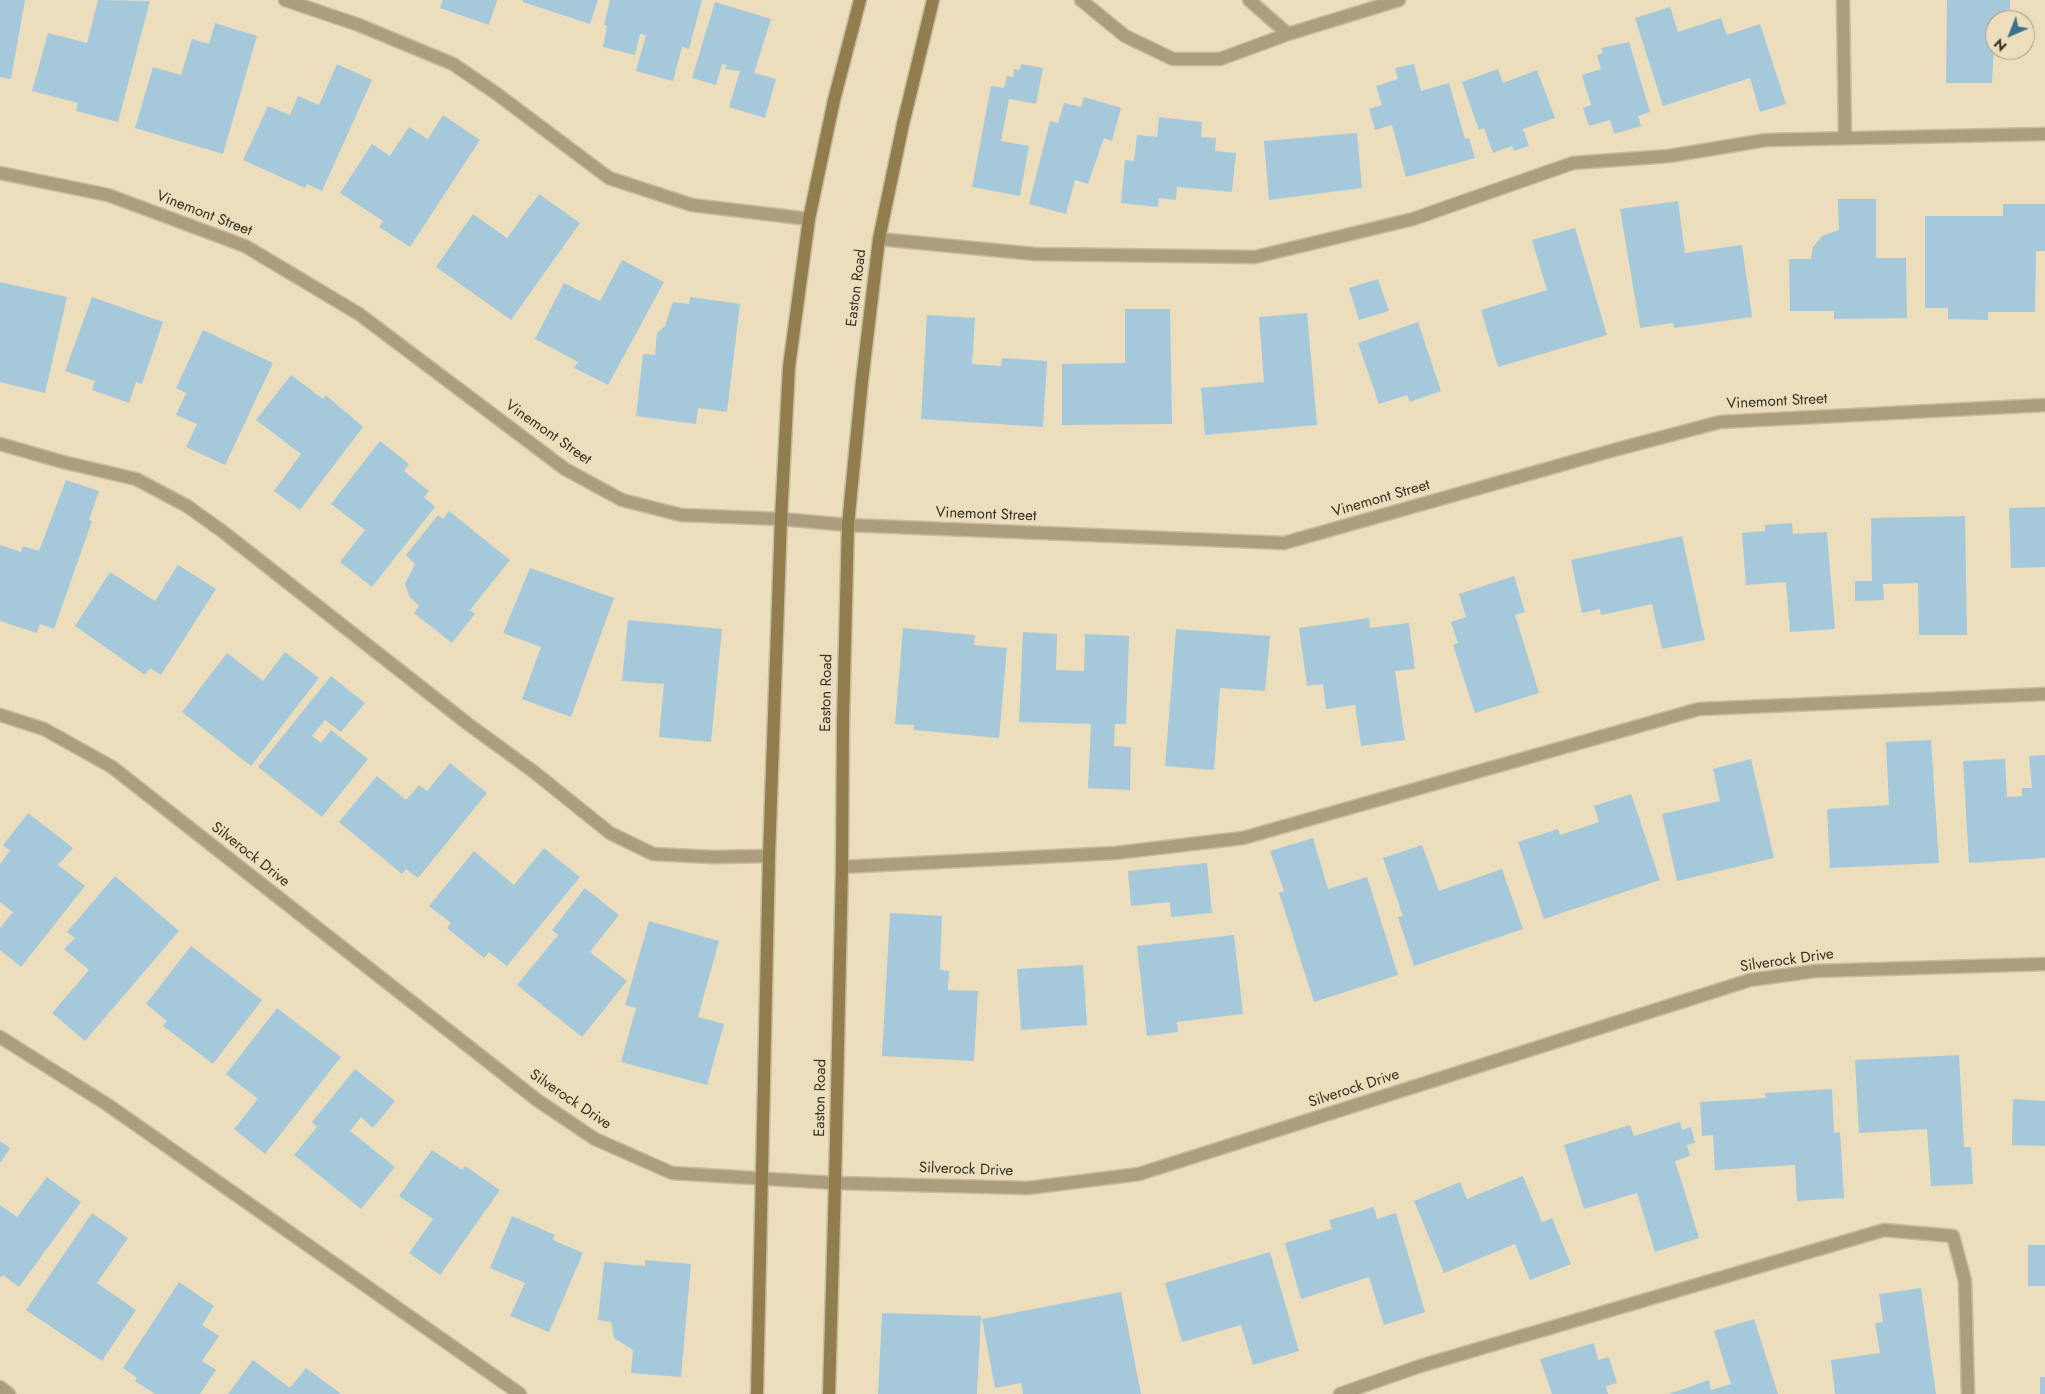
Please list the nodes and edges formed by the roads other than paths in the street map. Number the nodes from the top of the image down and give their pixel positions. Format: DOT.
graph roads {
  1 [pos="286,0"];
  2 [pos="860,0"];
  3 [pos="933,0"];
  4 [pos="1081,0"];
  5 [pos="1249,0"];
  6 [pos="1399,0"];
  7 [pos="1842,0"];
  8 [pos="1288,34"];
  9 [pos="2045,134"];
  10 [pos="1845,138"];
  11 [pos="0,173"];
  12 [pos="809,218"];
  13 [pos="879,240"];
  14 [pos="2045,405"];
  15 [pos="0,444"];
  16 [pos="781,519"];
  17 [pos="848,525"];
  18 [pos="2045,694"];
  19 [pos="0,715"];
  20 [pos="769,856"];
  21 [pos="842,866"];
  22 [pos="2045,964"];
  23 [pos="0,1037"];
  24 [pos="762,1179"];
  25 [pos="835,1183"];
  26 [pos="0,1387"];
  27 [pos="9,1394"];
  28 [pos="520,1394"];
  29 [pos="757,1394"];
  30 [pos="829,1394"];
  31 [pos="1340,1394"];
  32 [pos="1968,1394"];
  1 -- 12 [label="street"];
  2 -- 12 [label="main road"];
  3 -- 13 [label="main road, Easton Road"];
  4 -- 8 [label="street"];
  5 -- 8 [label="street"];
  6 -- 8 [label="street"];
  7 -- 10 [label="street"];
  9 -- 10 [label="street"];
  10 -- 13 [label="street"];
  11 -- 16 [label="street, Vinemont Street"];
  12 -- 16 [label="main road"];
  13 -- 17 [label="main road, Easton Road"];
  14 -- 17 [label="street, Vinemont Street"];
  15 -- 20 [label="street"];
  16 -- 17 [label="street, Vinemont Street"];
  16 -- 20 [label="main road"];
  17 -- 21 [label="main road, Easton Road"];
  18 -- 21 [label="street"];
  19 -- 24 [label="street, Silverock Drive"];
  20 -- 24 [label="main road"];
  21 -- 25 [label="main road, Easton Road"];
  22 -- 25 [label="street, Silverock Drive"];
  23 -- 28 [label="street"];
  24 -- 25 [label="street, Silverock Drive"];
  24 -- 29 [label="main road"];
  25 -- 30 [label="main road, Easton Road"];
  26 -- 27 [label="street"];
  31 -- 32 [label="street"];
}
